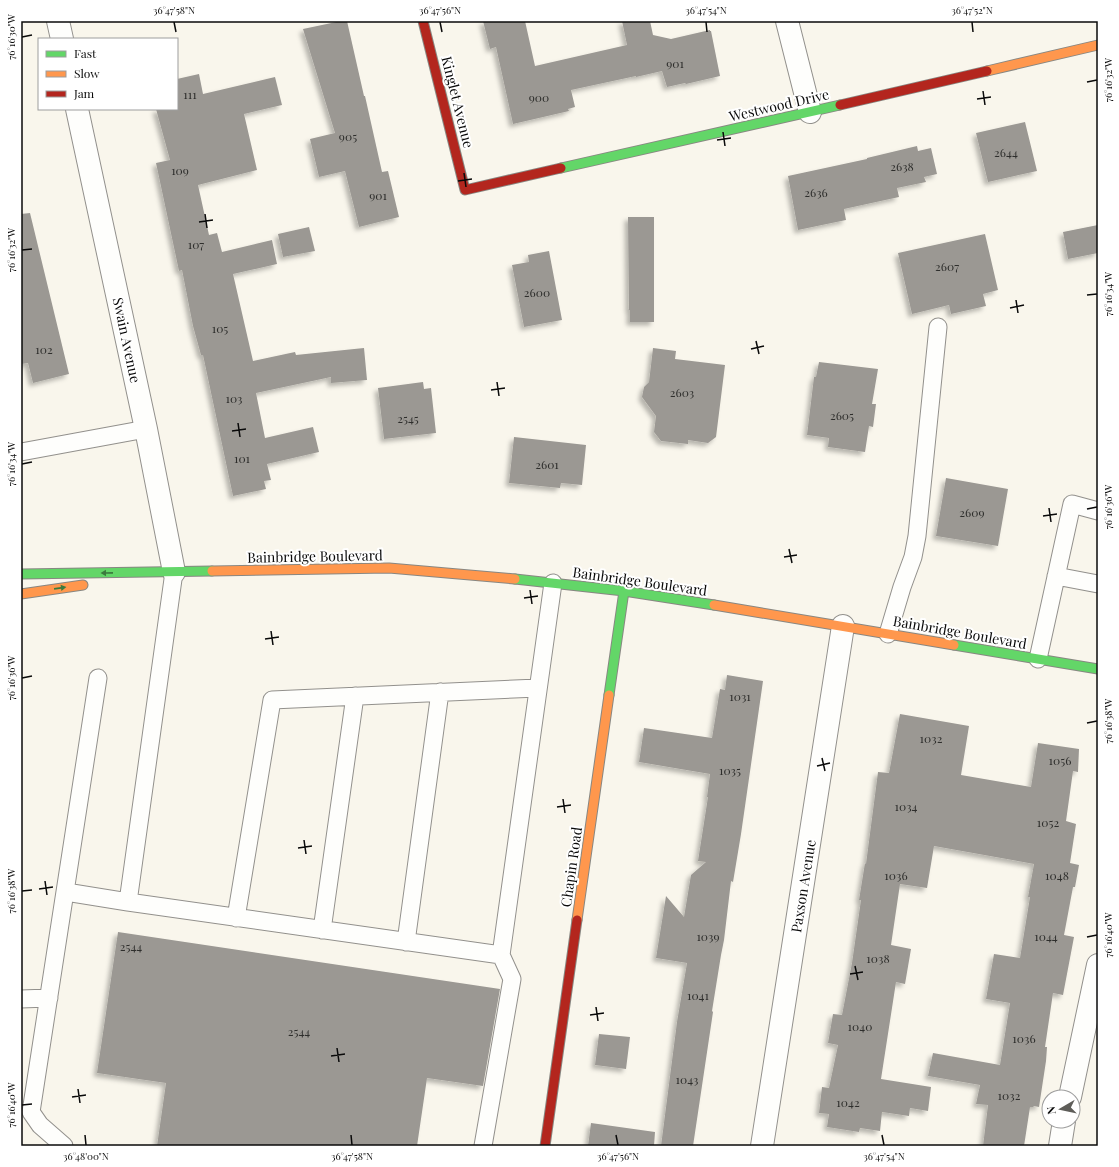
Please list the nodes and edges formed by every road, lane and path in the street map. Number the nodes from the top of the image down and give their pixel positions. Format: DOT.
graph roads {
  1 [pos="58,21"];
  2 [pos="423,21"];
  3 [pos="787,21"];
  4 [pos="62,38"];
  5 [pos="1098,45"];
  6 [pos="77,110"];
  7 [pos="810,112"];
  8 [pos="465,190"];
  9 [pos="938,327"];
  10 [pos="146,429"];
  11 [pos="21,452"];
  12 [pos="1098,510"];
  13 [pos="174,572"];
  14 [pos="21,574"];
  15 [pos="1056,576"];
  16 [pos="105,582"];
  17 [pos="553,583"];
  18 [pos="90,584"];
  19 [pos="1098,584"];
  20 [pos="624,591"];
  21 [pos="21,594"];
  22 [pos="843,626"];
  23 [pos="888,634"];
  24 [pos="1038,659"];
  25 [pos="1098,669"];
  26 [pos="98,678"];
  27 [pos="538,688"];
  28 [pos="440,692"];
  29 [pos="355,696"];
  30 [pos="66,892"];
  31 [pos="128,902"];
  32 [pos="236,918"];
  33 [pos="322,930"];
  34 [pos="406,942"];
  35 [pos="501,955"];
  36 [pos="1098,965"];
  37 [pos="49,998"];
  38 [pos="21,999"];
  39 [pos="1072,1089"];
  40 [pos="1063,1129"];
  41 [pos="64,1146"];
  42 [pos="484,1146"];
  43 [pos="545,1146"];
  44 [pos="762,1146"];
  45 [pos="1060,1146"];
  1 -- 4 [label="street"];
  2 -- 8 [label="street, Kinglet Avenue"];
  3 -- 7 [label="street"];
  5 -- 7 [label="street, Westwood Drive"];
  6 -- 10 [label="street, Swain Avenue"];
  7 -- 8 [label="street, Westwood Drive"];
  9 -- 23 [label="lane"];
  10 -- 11 [label="lane"];
  10 -- 13 [label="street, Swain Avenue"];
  12 -- 15 [label="lane"];
  13 -- 14 [label="street, Bainbridge Boulevard, one-way"];
  13 -- 16 [label="street, Bainbridge Boulevard"];
  13 -- 17 [label="street, Bainbridge Boulevard"];
  13 -- 31 [label="lane"];
  15 -- 19 [label="lane"];
  15 -- 24 [label="lane"];
  17 -- 20 [label="street, Bainbridge Boulevard"];
  17 -- 27 [label="lane"];
  21 -- 18 [label="street, one-way"];
  20 -- 22 [label="street, Bainbridge Boulevard"];
  20 -- 43 [label="street, Chapin Road"];
  22 -- 23 [label="street, Bainbridge Boulevard"];
  22 -- 44 [label="street, Paxson Avenue"];
  23 -- 24 [label="street, Bainbridge Boulevard"];
  24 -- 25 [label="street, Bainbridge Boulevard"];
  26 -- 30 [label="lane"];
  27 -- 28 [label="lane"];
  27 -- 35 [label="lane"];
  28 -- 29 [label="lane"];
  28 -- 34 [label="lane"];
  29 -- 32 [label="lane"];
  29 -- 33 [label="lane"];
  30 -- 31 [label="lane"];
  30 -- 37 [label="lane"];
  31 -- 32 [label="lane"];
  32 -- 33 [label="lane"];
  33 -- 34 [label="lane"];
  34 -- 35 [label="lane"];
  35 -- 42 [label="lane"];
  36 -- 39 [label="street"];
  37 -- 38 [label="lane"];
  37 -- 41 [label="lane"];
  40 -- 45 [label="street"];
}
